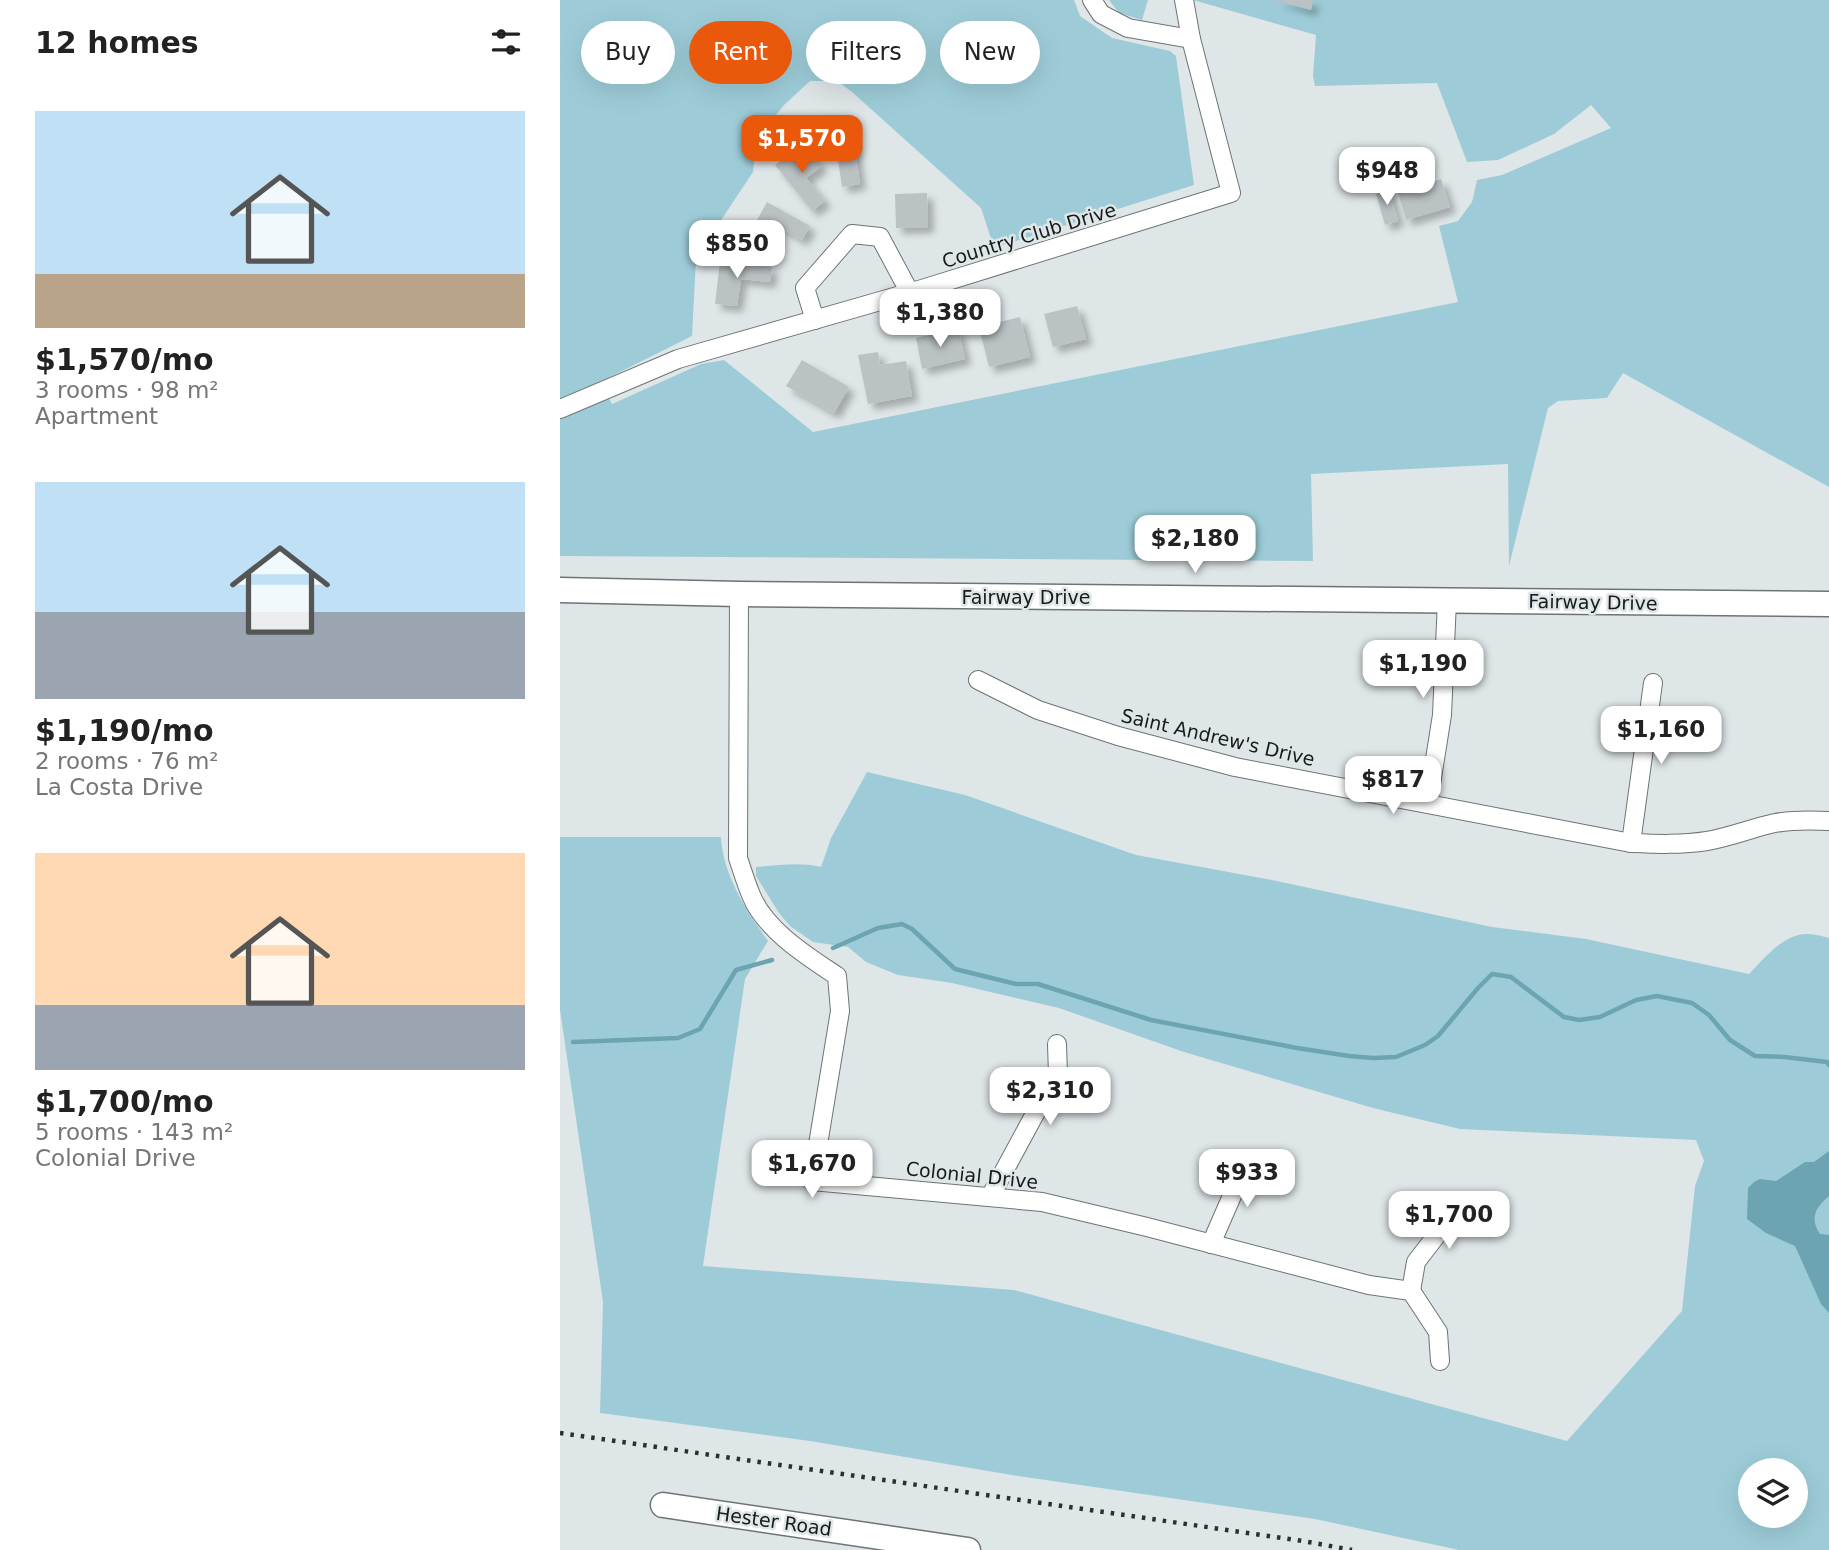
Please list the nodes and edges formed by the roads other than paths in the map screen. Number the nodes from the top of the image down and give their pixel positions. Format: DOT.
graph roads {
  1 [pos="1092,0"];
  2 [pos="1184,0"];
  3 [pos="1191,39"];
  4 [pos="910,293"];
  5 [pos="815,320"];
  6 [pos="560,410"];
  7 [pos="560,590"];
  8 [pos="740,594"];
  9 [pos="1447,600"];
  10 [pos="1829,604"];
  11 [pos="978,680"];
  12 [pos="1653,683"];
  13 [pos="1428,803"];
  14 [pos="1829,821"];
  15 [pos="1631,843"];
  16 [pos="1057,1044"];
  17 [pos="1248,1159"];
  18 [pos="990,1197"];
  19 [pos="1478,1204"];
  20 [pos="1211,1244"];
  21 [pos="1411,1290"];
  22 [pos="1440,1361"];
  23 [pos="663,1505"];
  24 [pos="968,1550"];
  1 -- 3 [label="street"];
  2 -- 3 [label="street"];
  3 -- 4 [label="street, Country Club Drive"];
  4 -- 5 [label="street, Country Club Drive"];
  4 -- 5 [label="street"];
  5 -- 6 [label="street, Country Club Drive"];
  7 -- 8 [label="main road, Fairway Drive"];
  8 -- 9 [label="main road, Fairway Drive"];
  8 -- 18 [label="street, Colonial Drive"];
  9 -- 10 [label="main road, Fairway Drive"];
  9 -- 13 [label="street"];
  11 -- 13 [label="street, Saint Andrew's Drive"];
  12 -- 15 [label="street"];
  13 -- 15 [label="street, Saint Andrew's Drive"];
  14 -- 15 [label="street, Saint Andrew's Drive"];
  16 -- 18 [label="street"];
  17 -- 20 [label="street"];
  18 -- 20 [label="street, Colonial Drive"];
  19 -- 21 [label="street"];
  20 -- 21 [label="street, Colonial Drive"];
  21 -- 22 [label="street"];
  23 -- 24 [label="main road, Hester Road"];
}
